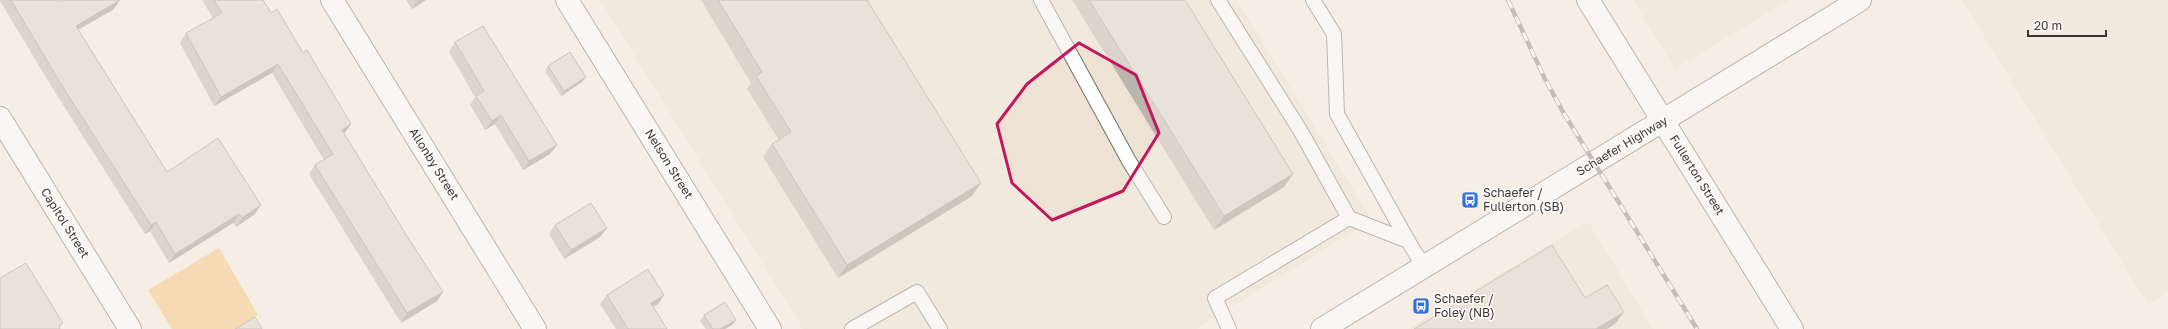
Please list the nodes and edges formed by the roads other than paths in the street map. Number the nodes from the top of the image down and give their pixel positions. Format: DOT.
graph roads {
  1 [pos="332,0"];
  2 [pos="567,0"];
  3 [pos="1041,0"];
  4 [pos="1218,0"];
  5 [pos="1313,0"];
  6 [pos="1588,0"];
  7 [pos="1860,0"];
  8 [pos="0,118"];
  9 [pos="1663,121"];
  10 [pos="1164,217"];
  11 [pos="1349,218"];
  12 [pos="1408,241"];
  13 [pos="1424,266"];
  14 [pos="130,329"];
  15 [pos="535,329"];
  16 [pos="770,329"];
  17 [pos="852,329"];
  18 [pos="940,329"];
  19 [pos="1229,329"];
  20 [pos="1322,329"];
  21 [pos="1792,329"];
  1 -- 15 [label="street, Allonby Street"];
  2 -- 16 [label="street, Nelson Street"];
  3 -- 10 [label="lane"];
  4 -- 11 [label="lane"];
  5 -- 12 [label="lane"];
  6 -- 9 [label="street, Fullerton Street"];
  7 -- 9 [label="street, Schaefer Highway"];
  8 -- 14 [label="street, Capitol Street"];
  9 -- 13 [label="street, Schaefer Highway"];
  9 -- 21 [label="street, Fullerton Street"];
  11 -- 12 [label="lane"];
  11 -- 19 [label="lane"];
  12 -- 13 [label="lane"];
  13 -- 20 [label="street, Schaefer Highway"];
  17 -- 18 [label="lane"];
}
